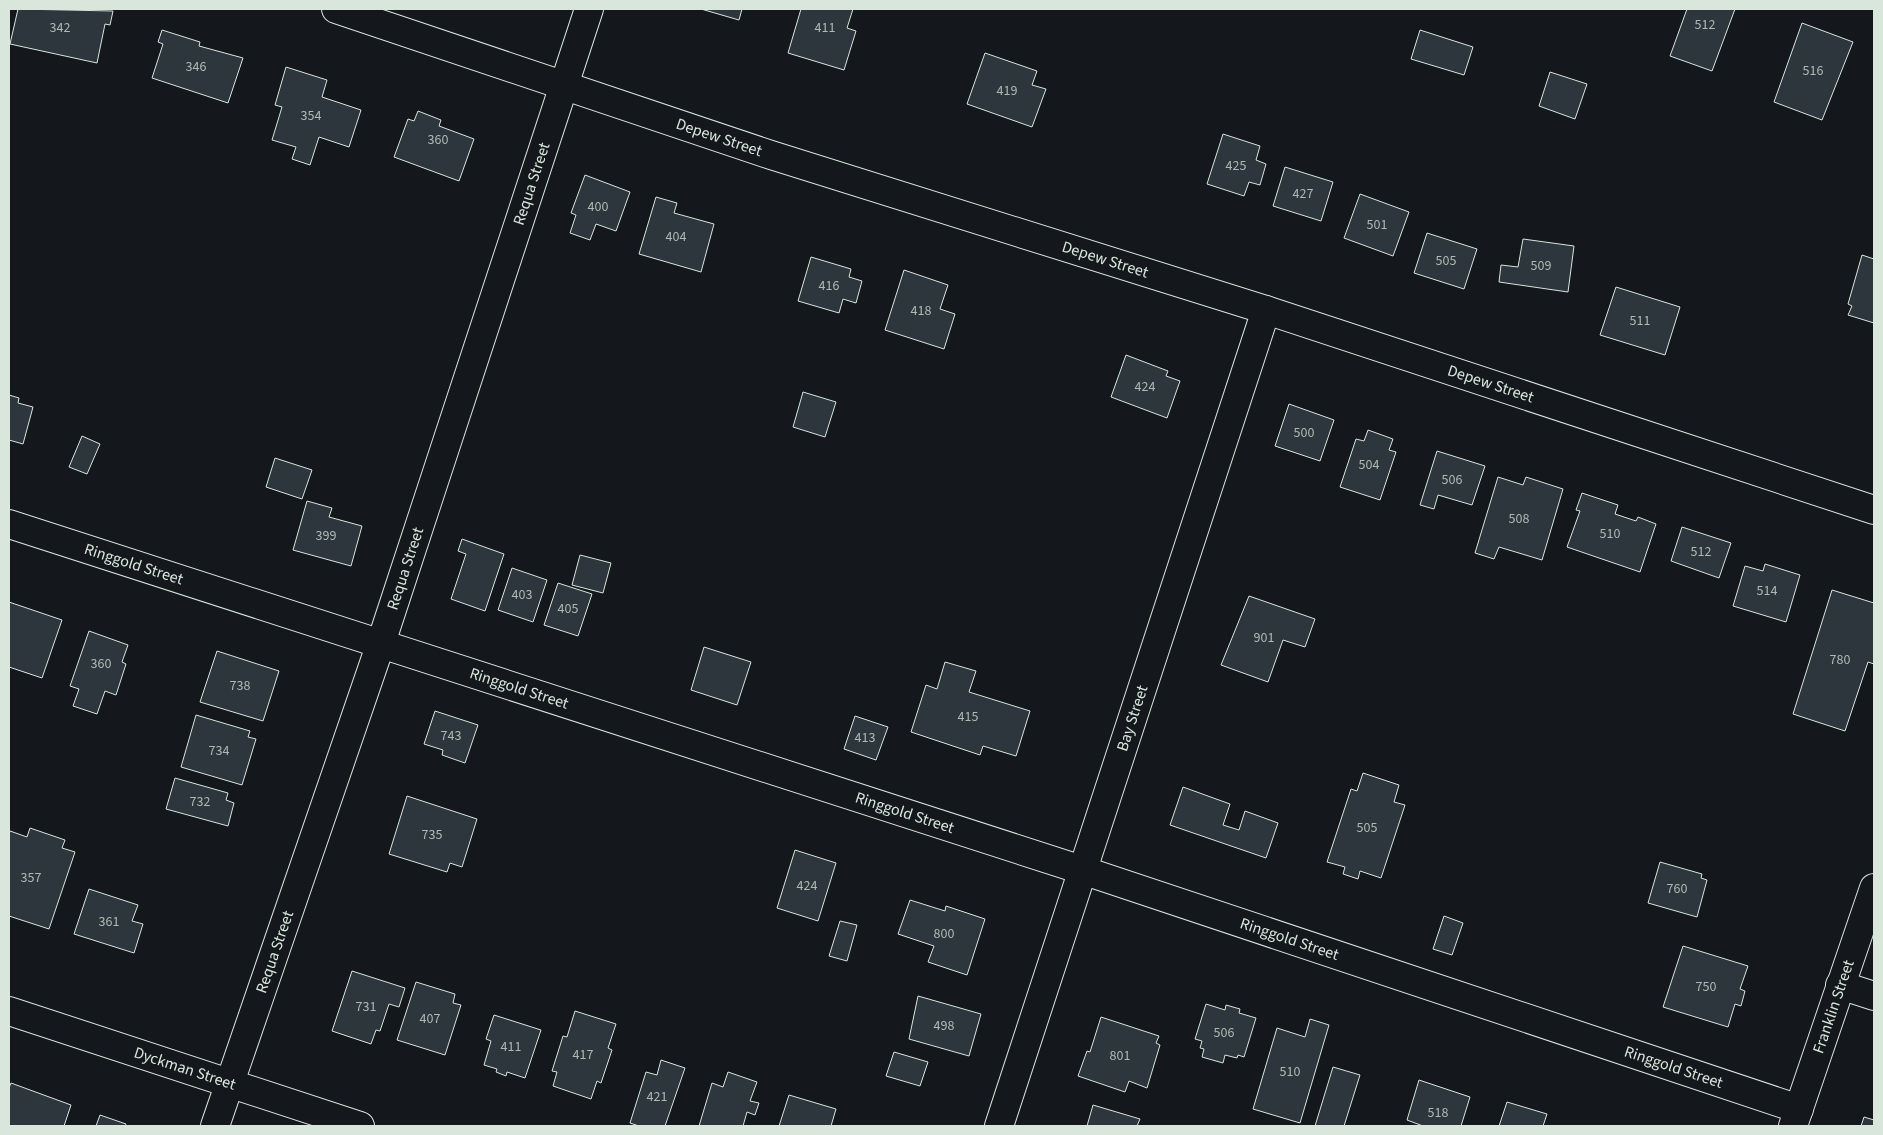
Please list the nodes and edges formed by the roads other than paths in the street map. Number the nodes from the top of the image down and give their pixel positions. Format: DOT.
graph roads {
  1 [pos="336,9"];
  2 [pos="589,9"];
  3 [pos="565,84"];
  4 [pos="1266,310"];
  5 [pos="1874,510"];
  6 [pos="9,524"];
  7 [pos="381,643"];
  8 [pos="1082,870"];
  9 [pos="1874,888"];
  10 [pos="1840,986"];
  11 [pos="1874,996"];
  12 [pos="9,1011"];
  13 [pos="230,1083"];
  14 [pos="1796,1118"];
  15 [pos="215,1126"];
  16 [pos="360,1126"];
  17 [pos="999,1126"];
  1 -- 3 [label="street, Depew Street"];
  2 -- 3 [label="street, Requa Street"];
  3 -- 4 [label="street, Depew Street"];
  3 -- 7 [label="street, Requa Street"];
  4 -- 5 [label="street, Depew Street"];
  4 -- 8 [label="street, Bay Street"];
  6 -- 7 [label="street, Ringgold Street"];
  7 -- 8 [label="street, Ringgold Street"];
  7 -- 13 [label="street, Requa Street"];
  8 -- 14 [label="street, Ringgold Street"];
  8 -- 17 [label="street, Bay Street"];
  9 -- 10 [label="street, Franklin Street"];
  10 -- 11 [label="street"];
  10 -- 14 [label="street, Franklin Street"];
  12 -- 13 [label="street, Dyckman Street"];
  13 -- 15 [label="street, Requa Street"];
  13 -- 16 [label="street, Dyckman Street"];
}
